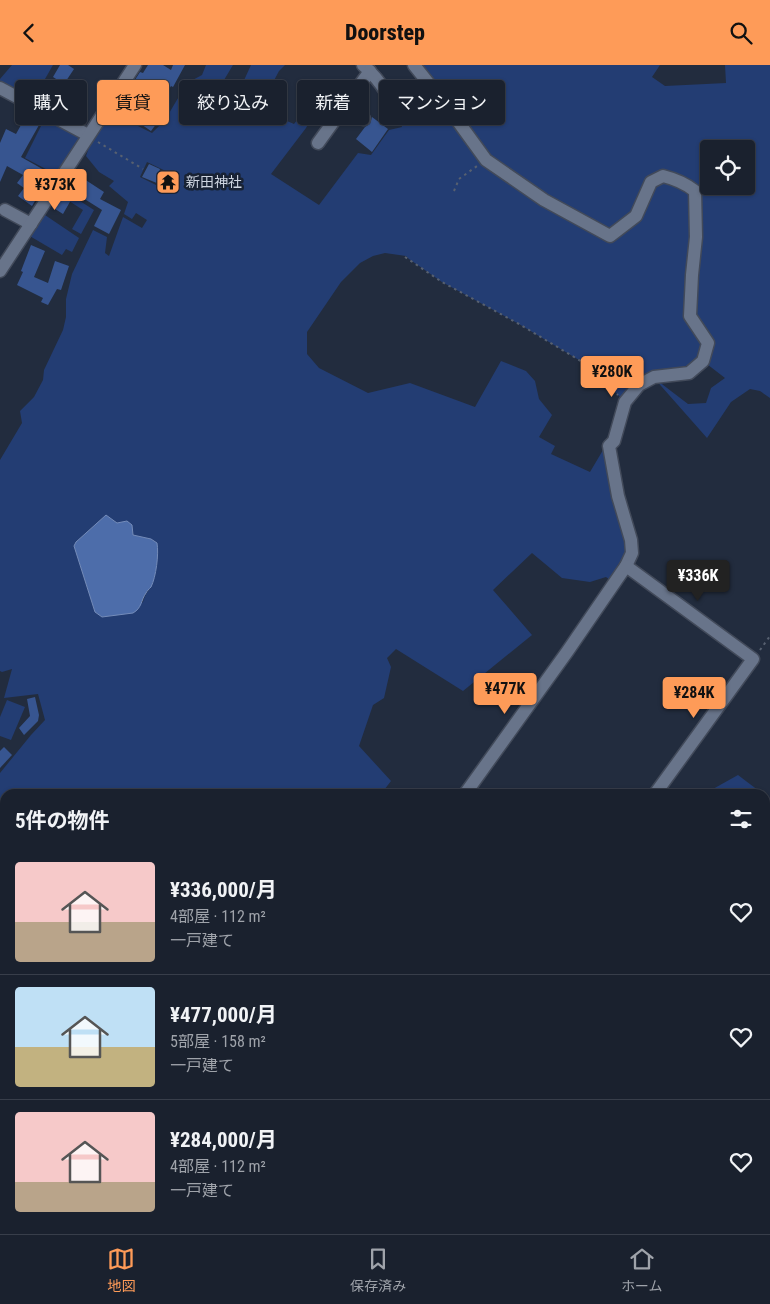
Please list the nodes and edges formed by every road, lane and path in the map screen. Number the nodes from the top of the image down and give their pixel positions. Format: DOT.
graph roads {
  1 [pos="134,65"];
  2 [pos="414,65"];
  3 [pos="366,68"];
  4 [pos="359,80"];
  5 [pos="379,84"];
  6 [pos="0,88"];
  7 [pos="331,125"];
  8 [pos="88,135"];
  9 [pos="318,143"];
  10 [pos="486,160"];
  11 [pos="143,169"];
  12 [pos="454,191"];
  13 [pos="5,210"];
  14 [pos="31,224"];
  15 [pos="405,257"];
  16 [pos="0,271"];
  17 [pos="625,402"];
  18 [pos="626,566"];
  19 [pos="770,636"];
  20 [pos="753,659"];
  21 [pos="469,789"];
  22 [pos="660,789"];
  1 -- 8 [label="street"];
  2 -- 10 [label="street"];
  3 -- 4 [label="street"];
  3 -- 5 [label="street"];
  6 -- 8 [label="street"];
  7 -- 9 [label="street"];
  8 -- 11 [label="path"];
  8 -- 14 [label="street"];
  10 -- 12 [label="path"];
  10 -- 17 [label="street"];
  13 -- 14 [label="street"];
  14 -- 16 [label="street"];
  15 -- 17 [label="path"];
  17 -- 18 [label="street"];
  18 -- 20 [label="street"];
  18 -- 21 [label="street"];
  19 -- 20 [label="path"];
  20 -- 22 [label="street"];
}
